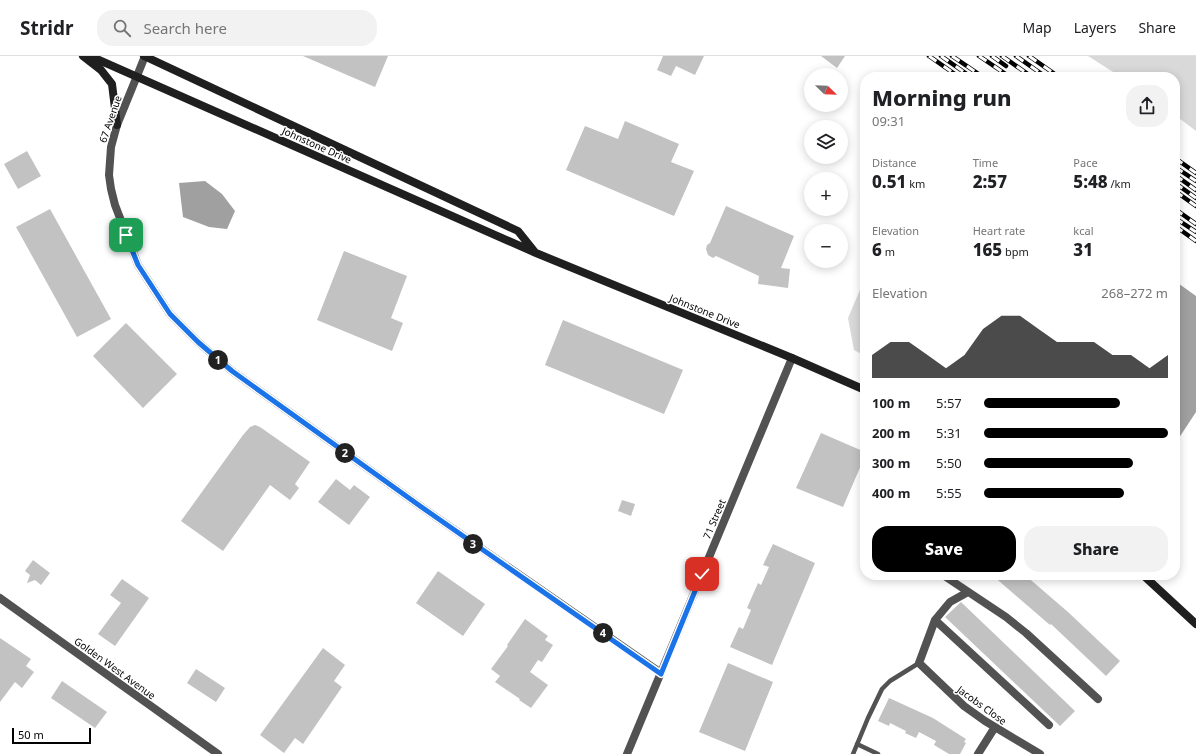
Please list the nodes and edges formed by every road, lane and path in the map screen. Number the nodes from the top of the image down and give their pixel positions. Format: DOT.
graph roads {
  1 [pos="84,56"];
  2 [pos="90,56"];
  3 [pos="145,56"];
  4 [pos="137,76"];
  5 [pos="117,125"];
  6 [pos="536,253"];
  7 [pos="792,358"];
  8 [pos="860,388"];
  9 [pos="950,580"];
  10 [pos="1148,580"];
  11 [pos="968,592"];
  12 [pos="0,598"];
  13 [pos="935,620"];
  14 [pos="1196,624"];
  15 [pos="919,663"];
  16 [pos="661,674"];
  17 [pos="1098,699"];
  18 [pos="1049,725"];
  19 [pos="995,727"];
  20 [pos="857,744"];
  21 [pos="218,754"];
  22 [pos="627,754"];
  23 [pos="853,754"];
  24 [pos="878,754"];
  25 [pos="978,754"];
  26 [pos="1040,754"];
  1 -- 5 [label="main road"];
  2 -- 4 [label="main road, Johnstone Drive"];
  3 -- 4 [label="street, 67 Avenue"];
  3 -- 6 [label="main road, Johnstone Drive"];
  4 -- 5 [label="street, 67 Avenue"];
  4 -- 6 [label="main road, Johnstone Drive"];
  5 -- 16 [label="street, 67 Avenue"];
  6 -- 7 [label="main road, Johnstone Drive"];
  7 -- 8 [label="main road, Johnstone Drive"];
  7 -- 16 [label="street, 71 Street"];
  9 -- 11 [label="street"];
  10 -- 14 [label="main road"];
  11 -- 13 [label="street"];
  11 -- 17 [label="street"];
  12 -- 21 [label="street, Golden West Avenue"];
  13 -- 15 [label="street"];
  13 -- 18 [label="street"];
  15 -- 19 [label="street, Jacobs Close"];
  15 -- 20 [label="lane"];
  16 -- 22 [label="street, 71 Street"];
  19 -- 25 [label="street"];
  19 -- 26 [label="street, Jacobs Close"];
  20 -- 23 [label="lane"];
  20 -- 24 [label="lane"];
}
